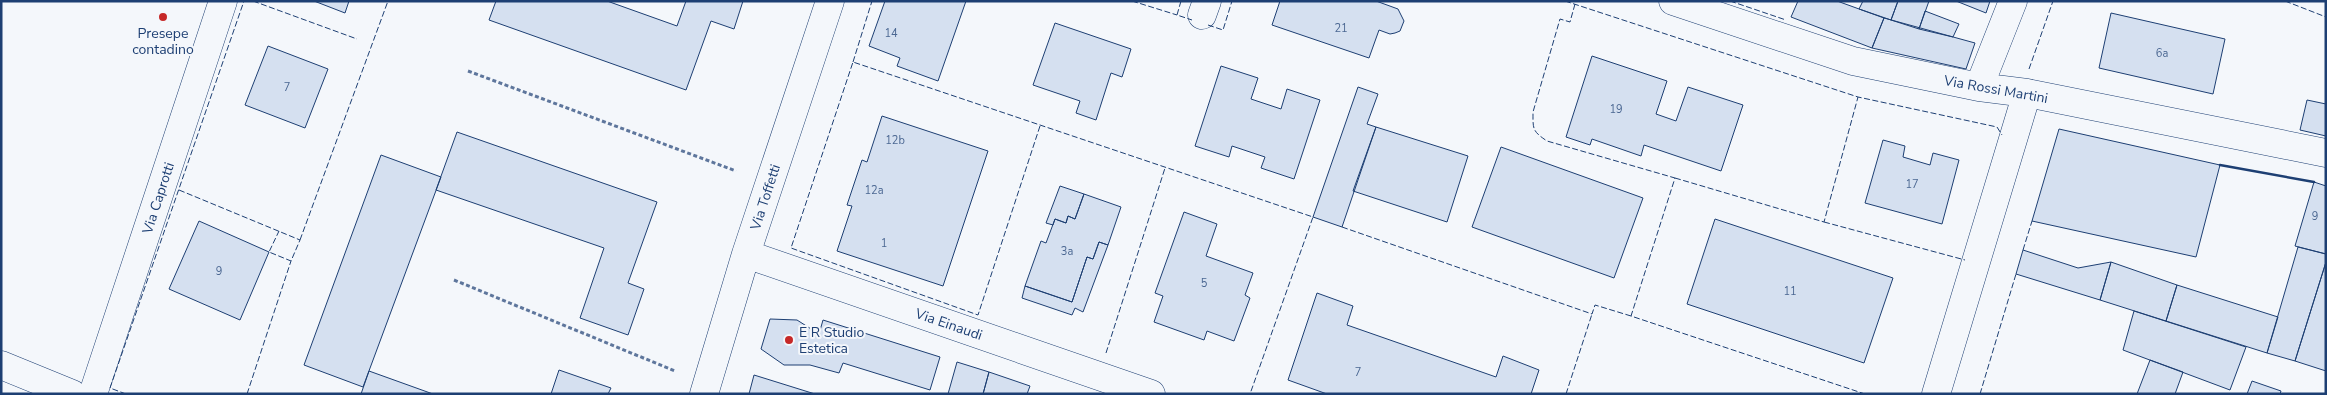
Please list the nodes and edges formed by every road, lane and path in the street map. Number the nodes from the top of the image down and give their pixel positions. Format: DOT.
graph roads {
  1 [pos="222,1"];
  2 [pos="830,1"];
  3 [pos="1673,1"];
  4 [pos="2013,1"];
  5 [pos="468,71"];
  6 [pos="1979,87"];
  7 [pos="2027,93"];
  8 [pos="2326,153"];
  9 [pos="769,184"];
  10 [pos="746,254"];
  11 [pos="454,280"];
  12 [pos="1,365"];
  13 [pos="705,389"];
  14 [pos="72,394"];
  15 [pos="93,394"];
  16 [pos="1151,394"];
  17 [pos="1936,394"];
  1 -- 15 [label="street, Via Caprotti"];
  2 -- 9 [label="street, Via Toffetti"];
  3 -- 6 [label="street, Via Rossi Martini"];
  4 -- 6 [label="street"];
  5 -- 9 [label="path"];
  6 -- 7 [label="street, Via Rossi Martini"];
  7 -- 8 [label="street, Via Rossi Martini"];
  7 -- 17 [label="street"];
  9 -- 10 [label="street, Via Toffetti"];
  10 -- 13 [label="street, Via Toffetti"];
  10 -- 16 [label="street, Via Einaudi"];
  11 -- 13 [label="path"];
  12 -- 14 [label="street"];
}
